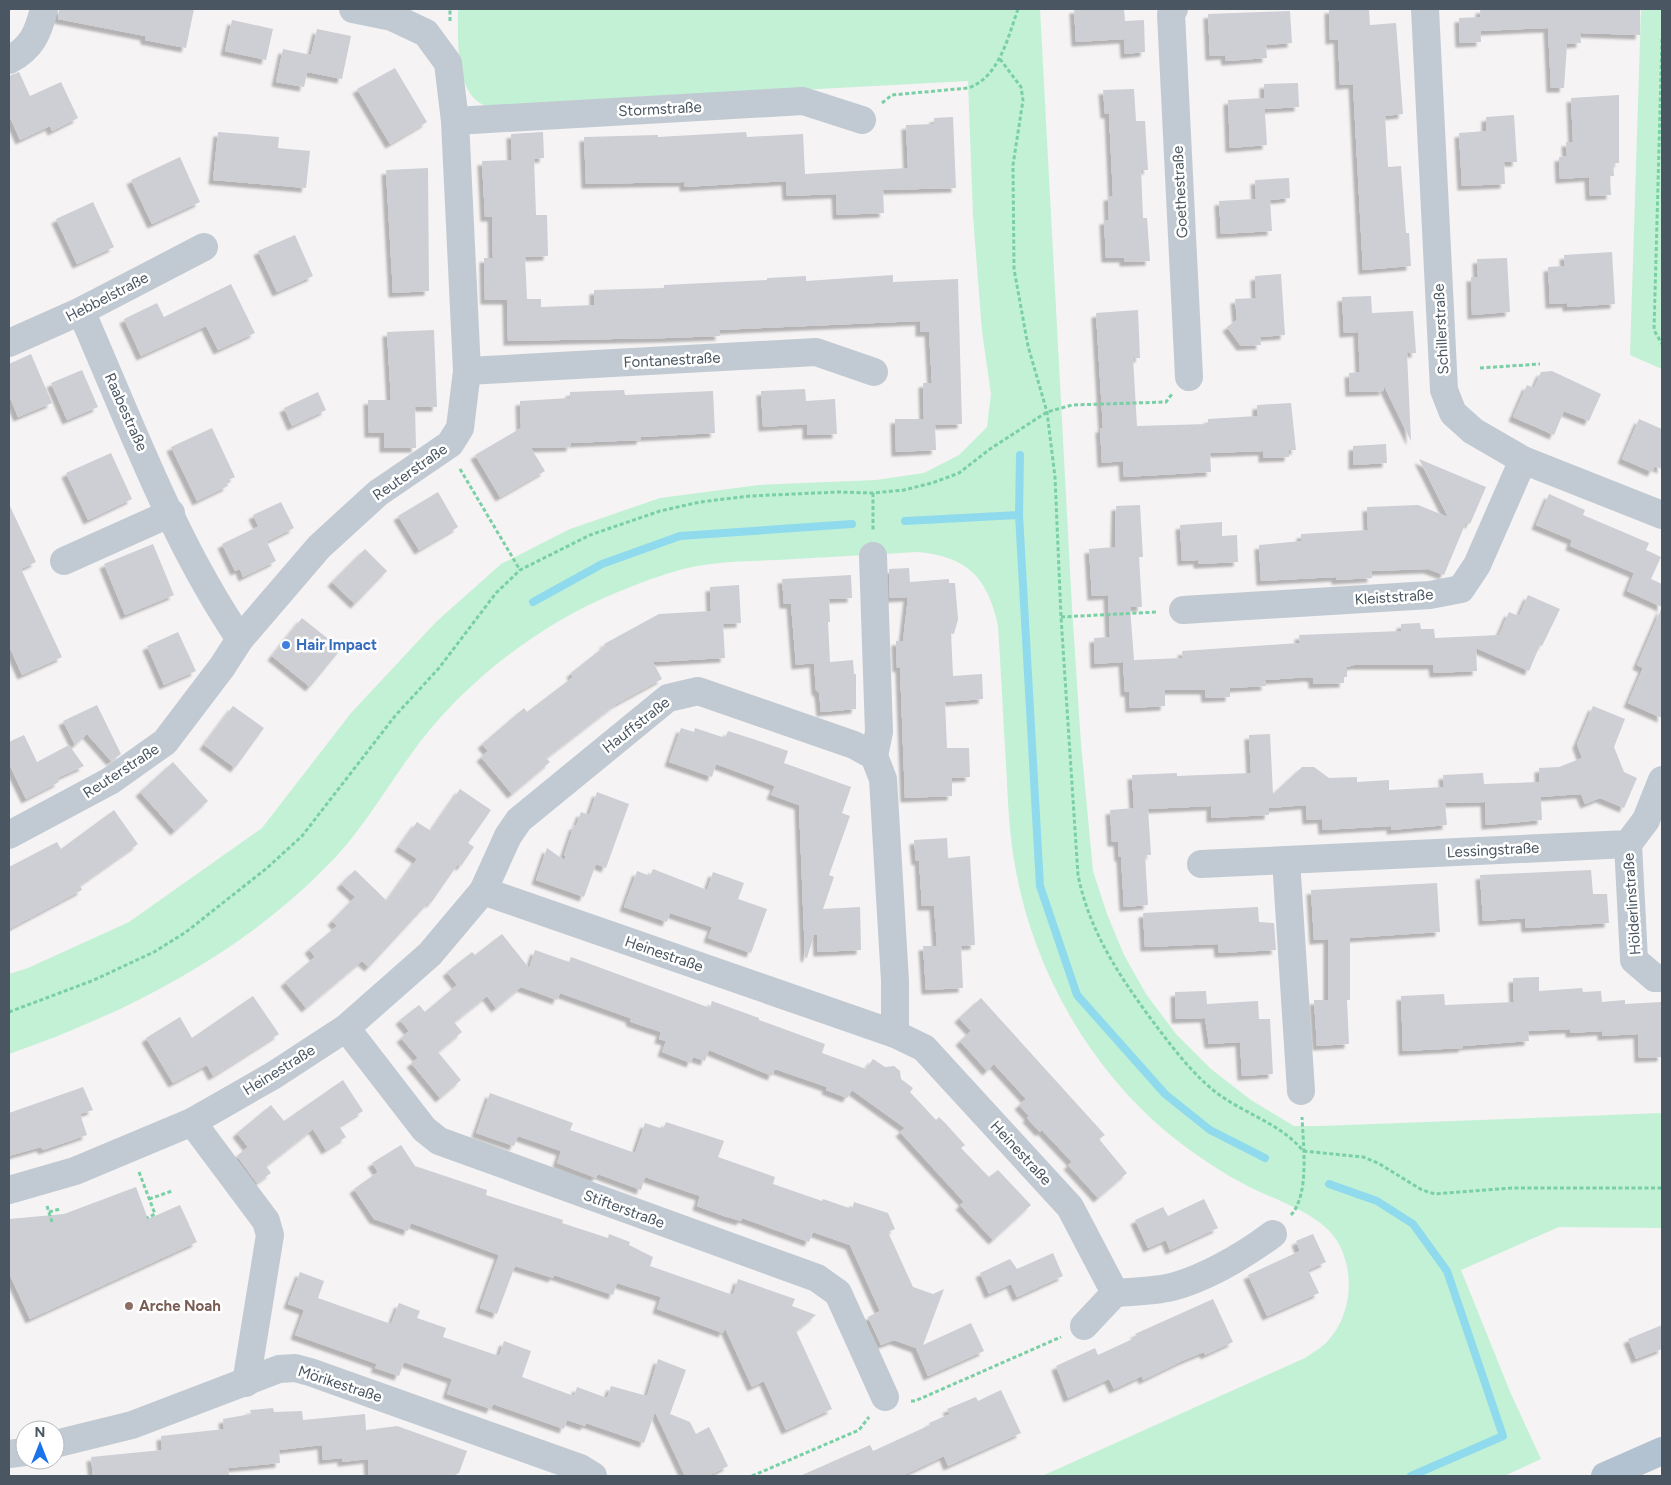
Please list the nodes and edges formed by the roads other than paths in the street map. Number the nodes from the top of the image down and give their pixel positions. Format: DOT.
graph roads {
  1 [pos="44,9"];
  2 [pos="353,9"];
  3 [pos="1174,9"];
  4 [pos="1426,9"];
  5 [pos="9,60"];
  6 [pos="862,120"];
  7 [pos="454,121"];
  8 [pos="204,248"];
  9 [pos="81,310"];
  10 [pos="9,343"];
  11 [pos="467,371"];
  12 [pos="874,372"];
  13 [pos="1188,377"];
  14 [pos="1523,460"];
  15 [pos="170,513"];
  16 [pos="1662,514"];
  17 [pos="874,556"];
  18 [pos="64,561"];
  19 [pos="1183,610"];
  20 [pos="240,639"];
  21 [pos="874,756"];
  22 [pos="1662,780"];
  23 [pos="9,835"];
  24 [pos="1628,844"];
  25 [pos="1286,860"];
  26 [pos="1201,864"];
  27 [pos="482,891"];
  28 [pos="1662,978"];
  29 [pos="346,1028"];
  30 [pos="895,1034"];
  31 [pos="1301,1091"];
  32 [pos="192,1122"];
  33 [pos="9,1190"];
  34 [pos="1273,1234"];
  35 [pos="1115,1293"];
  36 [pos="1084,1326"];
  37 [pos="246,1383"];
  38 [pos="884,1398"];
  39 [pos="65,1442"];
  40 [pos="1662,1451"];
  41 [pos="594,1476"];
  42 [pos="1606,1476"];
  1 -- 5 [label="street"];
  2 -- 7 [label="street, Reuterstraße"];
  3 -- 13 [label="street, Goethestraße"];
  4 -- 14 [label="street, Schillerstraße"];
  6 -- 7 [label="street, Stormstraße"];
  7 -- 11 [label="street, Reuterstraße"];
  8 -- 9 [label="street, Hebbelstraße"];
  9 -- 10 [label="street, Hebbelstraße"];
  9 -- 15 [label="street, Raabestraße"];
  11 -- 12 [label="street, Fontanestraße"];
  11 -- 20 [label="street, Reuterstraße"];
  14 -- 16 [label="street, Schillerstraße"];
  14 -- 19 [label="street, Kleiststraße"];
  15 -- 18 [label="street"];
  15 -- 20 [label="street, Raabestraße"];
  17 -- 21 [label="street"];
  20 -- 23 [label="street, Reuterstraße"];
  21 -- 27 [label="street, Hauffstraße"];
  21 -- 30 [label="street"];
  22 -- 24 [label="street"];
  24 -- 25 [label="street, Lessingstraße"];
  24 -- 28 [label="street, Hölderlinstraße"];
  25 -- 26 [label="street, Lessingstraße"];
  25 -- 31 [label="street"];
  27 -- 29 [label="street, Heinestraße"];
  27 -- 30 [label="street, Heinestraße"];
  29 -- 32 [label="street, Heinestraße"];
  29 -- 38 [label="street, Stifterstraße"];
  30 -- 35 [label="street, Heinestraße"];
  32 -- 33 [label="street, Heinestraße"];
  32 -- 37 [label="street"];
  34 -- 35 [label="street"];
  35 -- 36 [label="street"];
  37 -- 39 [label="street, Mörikestraße"];
  37 -- 41 [label="street, Mörikestraße"];
  40 -- 42 [label="main road"];
}
